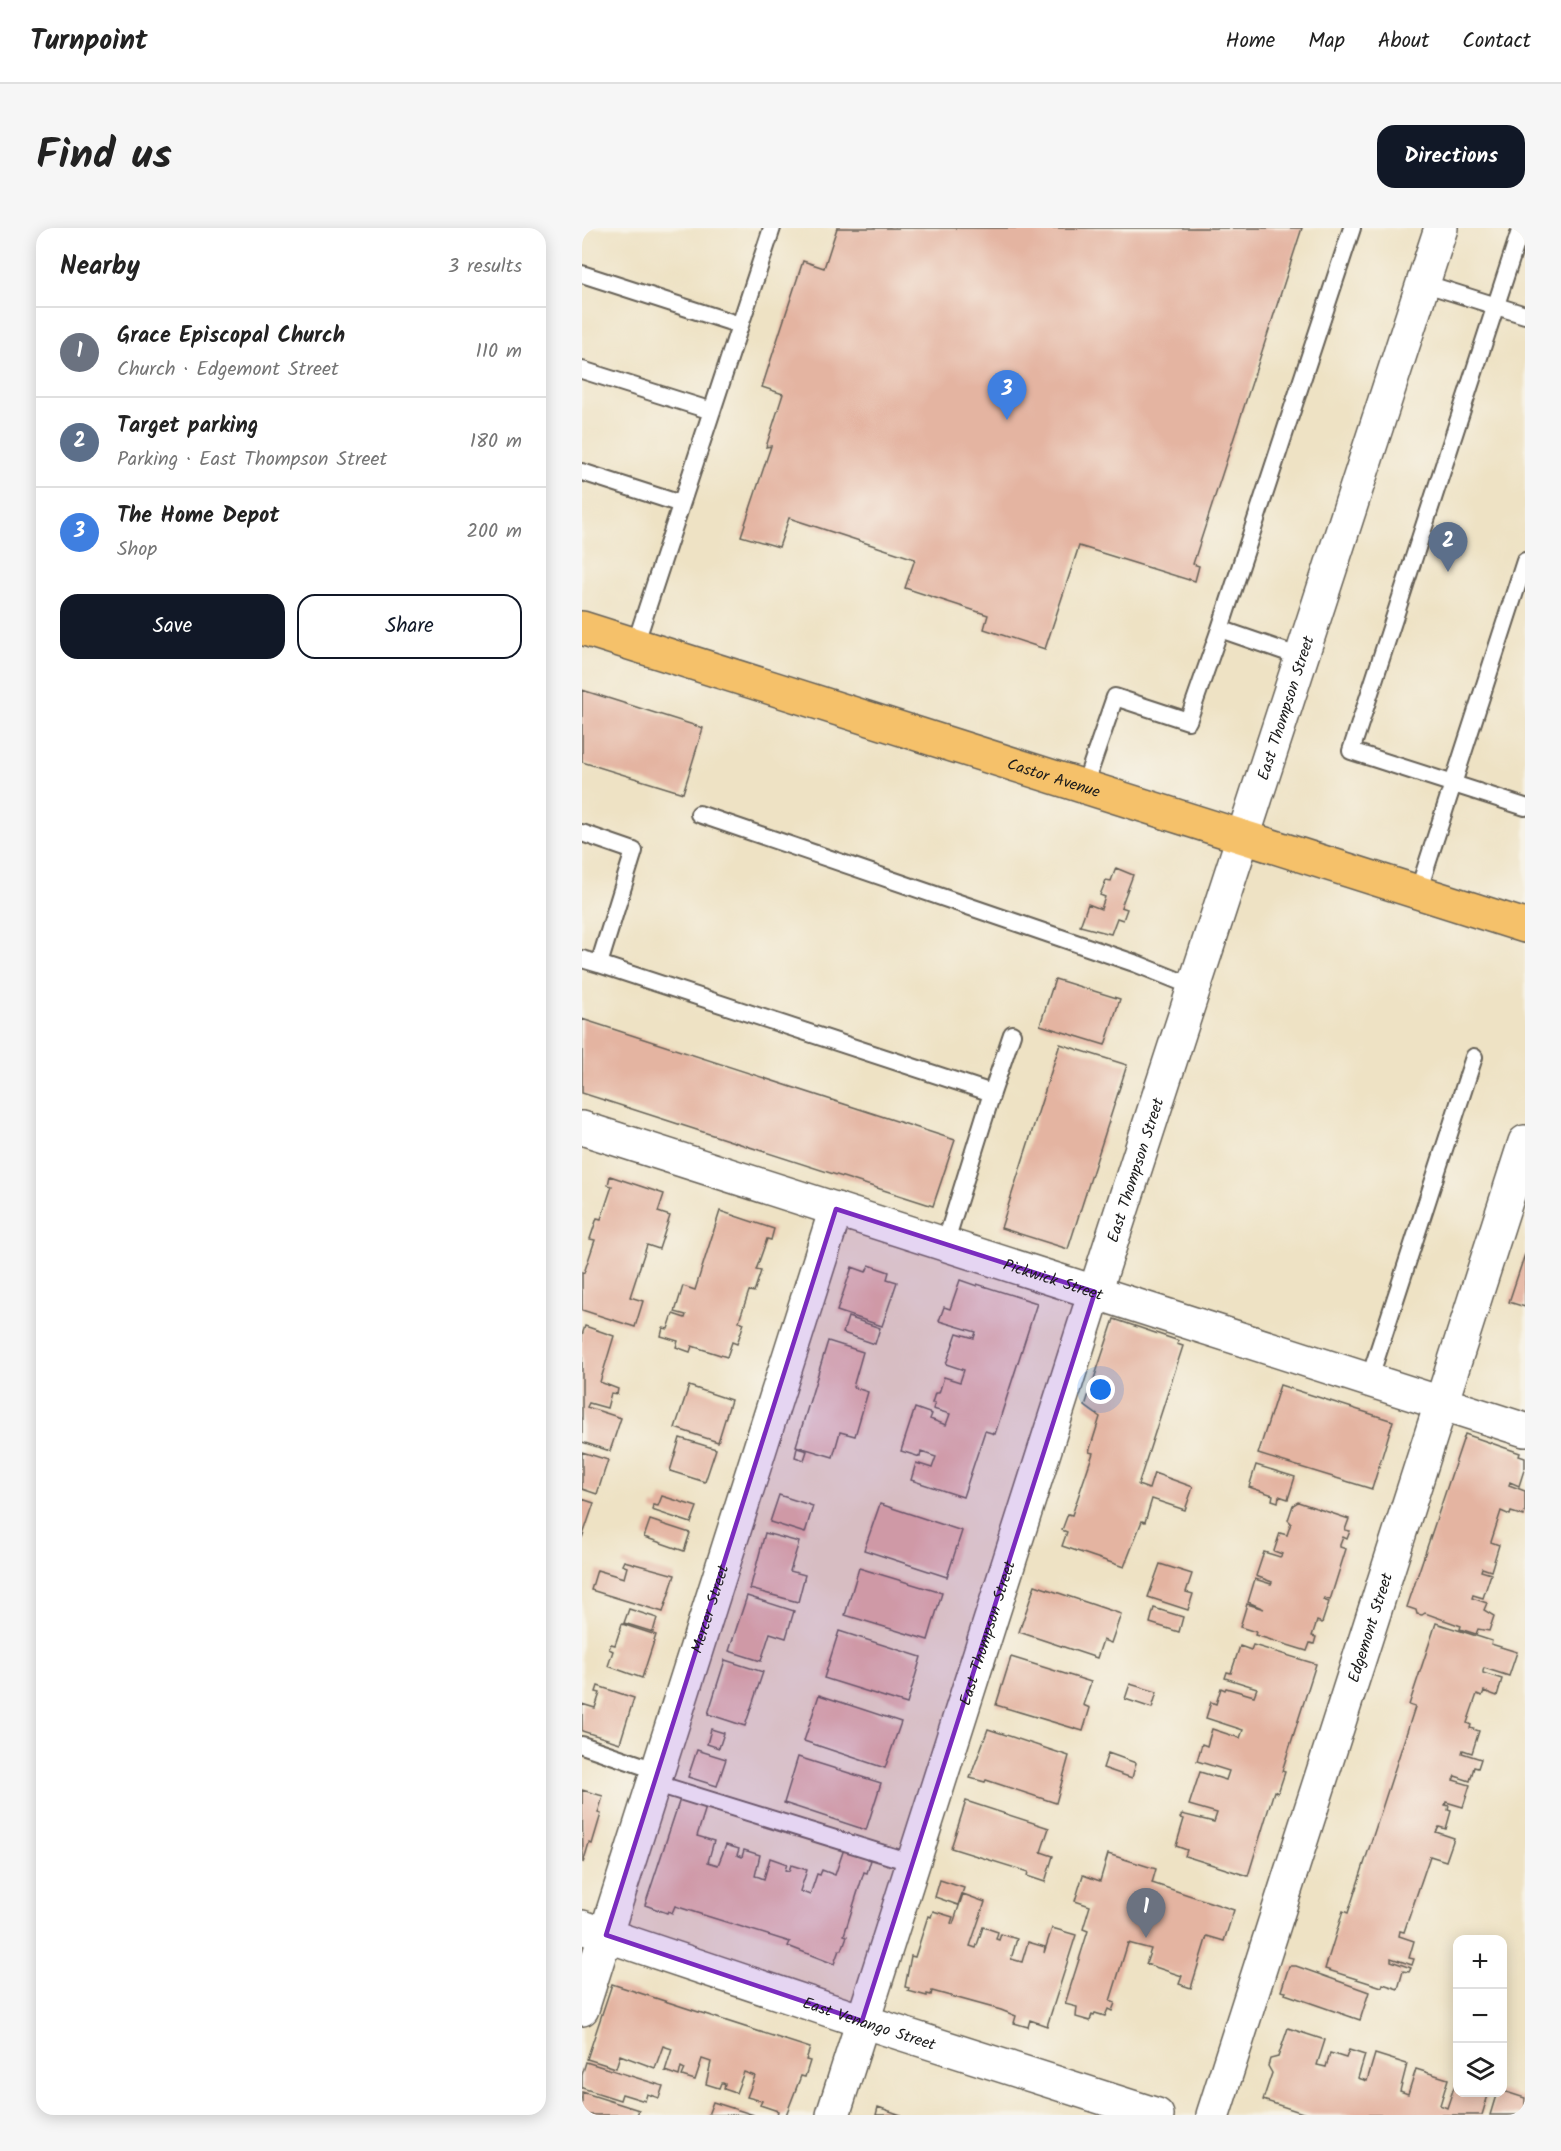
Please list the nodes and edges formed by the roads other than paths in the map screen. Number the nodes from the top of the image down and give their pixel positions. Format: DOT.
graph roads {
  1 [pos="1352,228"];
  2 [pos="1441,228"];
  3 [pos="1521,228"];
  4 [pos="767,229"];
  5 [pos="582,274"];
  6 [pos="1423,283"];
  7 [pos="1494,305"];
  8 [pos="1525,315"];
  9 [pos="740,325"];
  10 [pos="582,370"];
  11 [pos="712,411"];
  12 [pos="582,471"];
  13 [pos="681,504"];
  14 [pos="1525,561"];
  15 [pos="582,628"];
  16 [pos="1220,629"];
  17 [pos="635,645"];
  18 [pos="1301,657"];
  19 [pos="1453,785"];
  20 [pos="1084,787"];
  21 [pos="1525,807"];
  22 [pos="699,814"];
  23 [pos="582,833"];
  24 [pos="1243,836"];
  25 [pos="1418,892"];
  26 [pos="1525,926"];
  27 [pos="582,959"];
  28 [pos="599,964"];
  29 [pos="1194,987"];
  30 [pos="1012,1034"];
  31 [pos="1474,1057"];
  32 [pos="992,1093"];
  33 [pos="582,1128"];
  34 [pos="1525,1142"];
  35 [pos="836,1209"];
  36 [pos="945,1244"];
  37 [pos="1095,1292"];
  38 [pos="1369,1380"];
  39 [pos="1442,1404"];
  40 [pos="1525,1430"];
  41 [pos="582,1745"];
  42 [pos="656,1777"];
  43 [pos="913,1863"];
  44 [pos="594,1931"];
  45 [pos="582,2008"];
  46 [pos="862,2021"];
  47 [pos="833,2115"];
  48 [pos="1157,2115"];
  49 [pos="1213,2115"];
  1 -- 16 [label="lane"];
  2 -- 6 [label="street, East Thompson Street"];
  3 -- 7 [label="lane"];
  4 -- 9 [label="lane"];
  5 -- 9 [label="lane"];
  6 -- 7 [label="lane"];
  6 -- 18 [label="street, East Thompson Street"];
  7 -- 8 [label="lane"];
  7 -- 19 [label="lane"];
  9 -- 11 [label="lane"];
  10 -- 11 [label="lane"];
  11 -- 13 [label="lane"];
  12 -- 13 [label="lane"];
  13 -- 17 [label="lane"];
  14 -- 19 [label="lane"];
  15 -- 17 [label="main road, Castor Avenue"];
  16 -- 18 [label="lane"];
  16 -- 20 [label="lane"];
  17 -- 20 [label="main road, Castor Avenue"];
  18 -- 24 [label="street, East Thompson Street"];
  19 -- 21 [label="lane"];
  19 -- 25 [label="lane"];
  20 -- 24 [label="main road, Castor Avenue"];
  22 -- 29 [label="lane"];
  23 -- 28 [label="lane"];
  24 -- 25 [label="main road, Castor Avenue"];
  24 -- 29 [label="street, East Thompson Street"];
  25 -- 26 [label="main road, Castor Avenue"];
  27 -- 28 [label="lane"];
  28 -- 32 [label="lane"];
  29 -- 37 [label="street, East Thompson Street"];
  30 -- 32 [label="lane"];
  31 -- 38 [label="lane"];
  32 -- 36 [label="lane"];
  33 -- 35 [label="street, Pickwick Street"];
  34 -- 39 [label="street, Edgemont Street"];
  35 -- 36 [label="street, Pickwick Street"];
  35 -- 42 [label="street, Mercer Street"];
  36 -- 37 [label="street, Pickwick Street"];
  37 -- 38 [label="street, Pickwick Street"];
  37 -- 43 [label="street, East Thompson Street"];
  38 -- 39 [label="street, Pickwick Street"];
  39 -- 40 [label="street, Pickwick Street"];
  39 -- 49 [label="street, Edgemont Street"];
  41 -- 42 [label="lane"];
  42 -- 43 [label="lane"];
  42 -- 44 [label="street, Mercer Street"];
  43 -- 46 [label="street, East Thompson Street"];
  44 -- 45 [label="street, Mercer Street"];
  44 -- 46 [label="street, East Venango Street"];
  46 -- 47 [label="street, East Thompson Street"];
  46 -- 48 [label="street, East Venango Street"];
}
